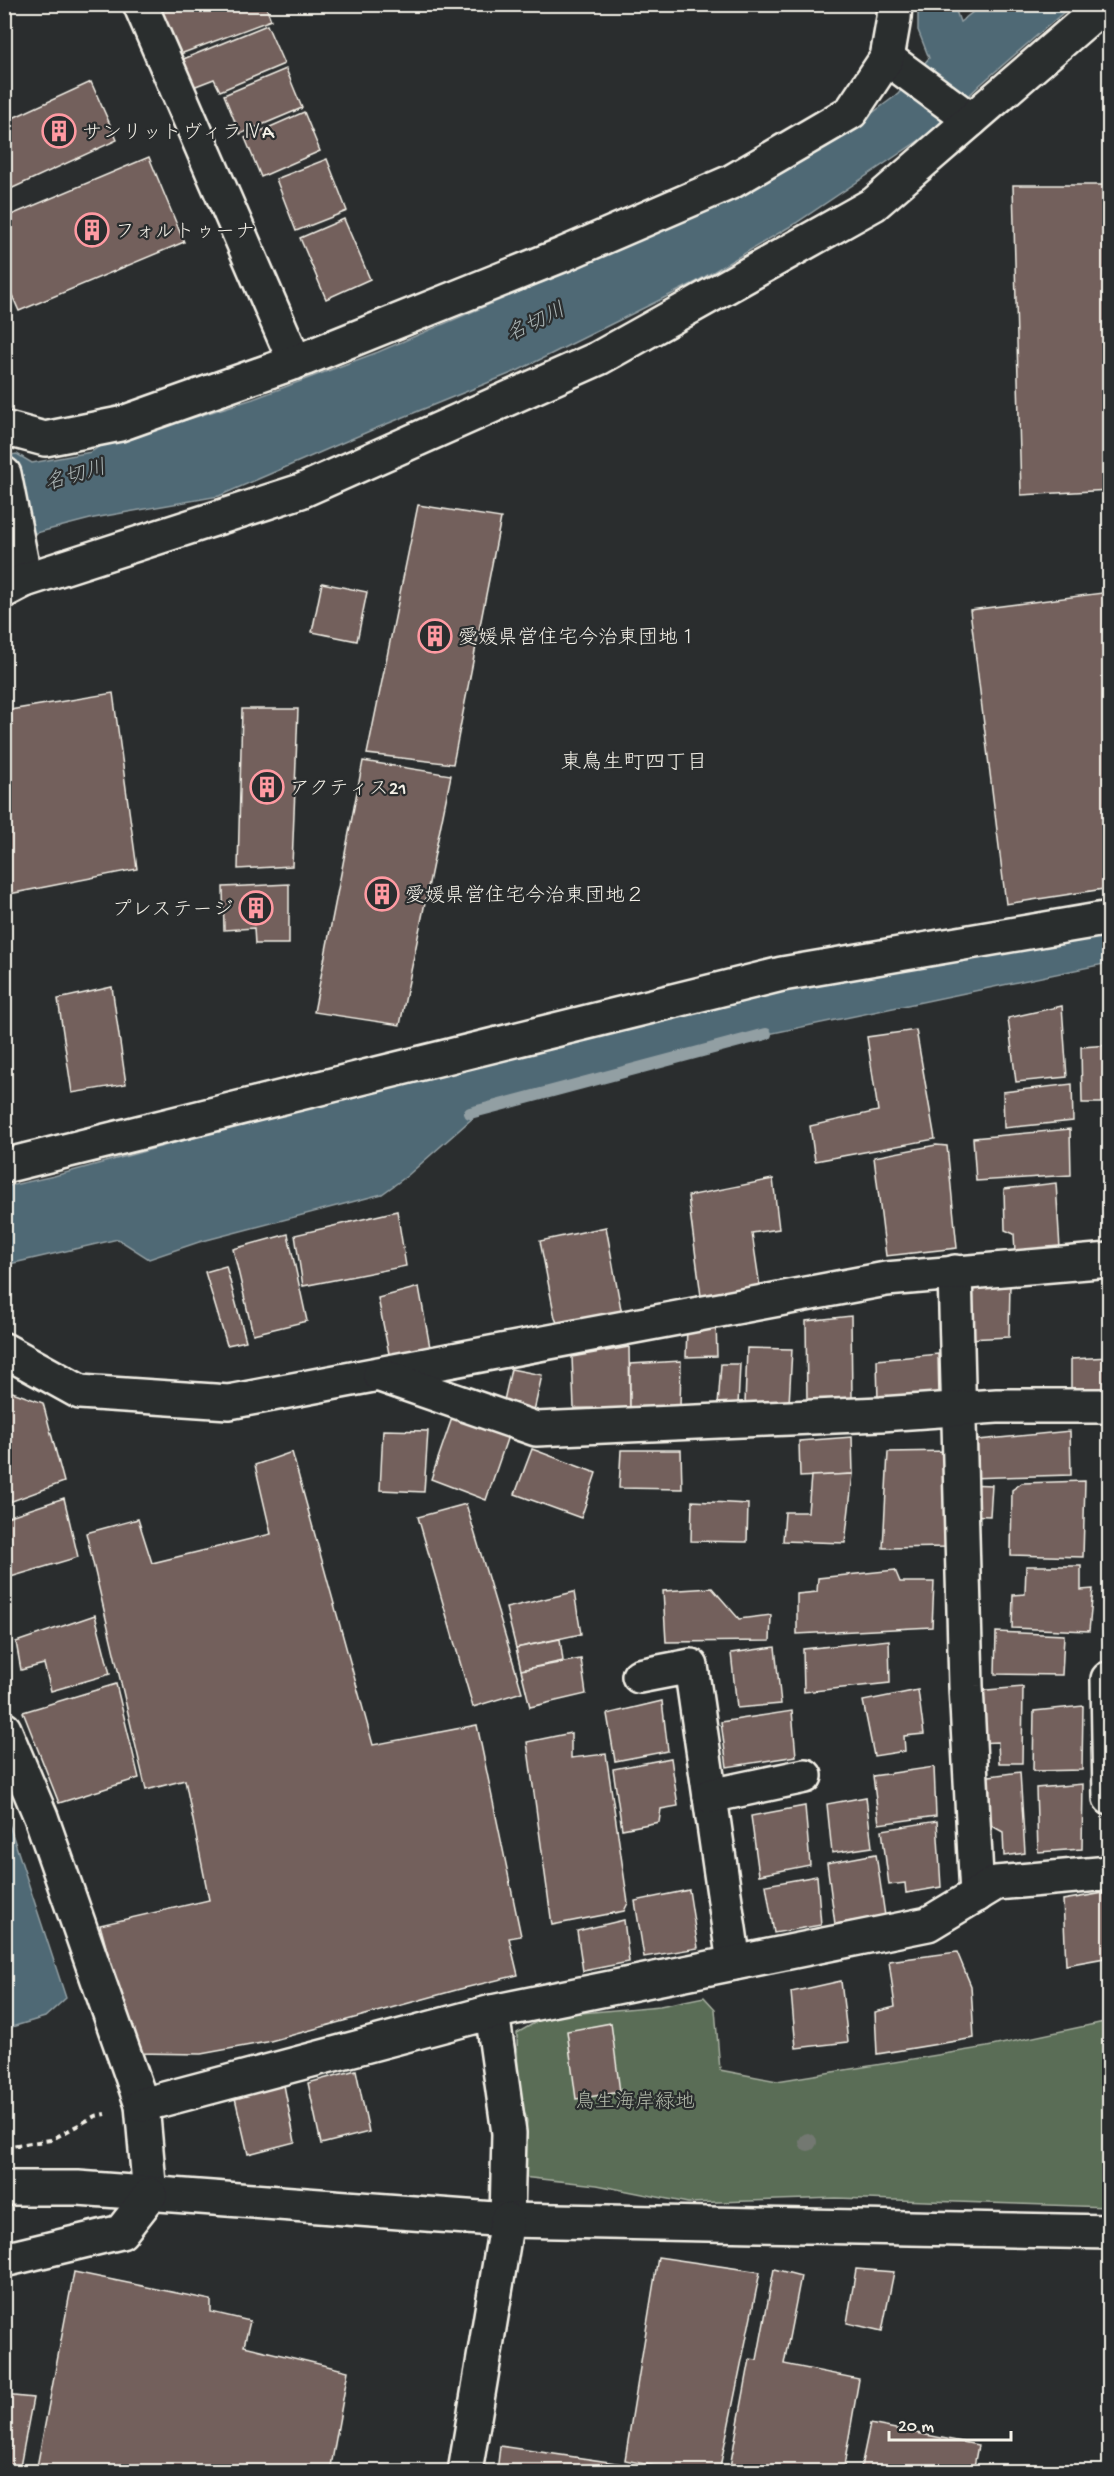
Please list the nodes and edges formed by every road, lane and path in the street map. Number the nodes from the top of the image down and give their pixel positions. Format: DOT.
graph roads {
  1 [pos="140,4"];
  2 [pos="894,4"];
  3 [pos="1105,4"];
  4 [pos="888,59"];
  5 [pos="970,119"];
  6 [pos="295,362"];
  7 [pos="4,428"];
  8 [pos="4,474"];
  9 [pos="18,582"];
  10 [pos="1110,918"];
  11 [pos="4,1166"];
  12 [pos="1110,1260"];
  13 [pos="955,1272"];
  14 [pos="4,1350"];
  15 [pos="378,1375"];
  16 [pos="1110,1406"];
  17 [pos="957,1409"];
  18 [pos="639,1676"];
  19 [pos="1108,1679"];
  20 [pos="4,1729"];
  21 [pos="805,1776"];
  22 [pos="710,1796"];
  23 [pos="1110,1798"];
  24 [pos="1110,1873"];
  25 [pos="977,1894"];
  26 [pos="734,1963"];
  27 [pos="492,2012"];
  28 [pos="142,2104"];
  29 [pos="4,2147"];
  30 [pos="4,2188"];
  31 [pos="150,2195"];
  32 [pos="507,2220"];
  33 [pos="1110,2232"];
  34 [pos="4,2260"];
  35 [pos="465,2472"];
  1 -- 6 [label="street"];
  2 -- 4 [label="street"];
  3 -- 5 [label="street"];
  4 -- 5 [label="street"];
  4 -- 6 [label="street"];
  5 -- 9 [label="street"];
  6 -- 7 [label="street"];
  8 -- 9 [label="street"];
  10 -- 11 [label="street"];
  12 -- 13 [label="street"];
  13 -- 15 [label="street"];
  13 -- 17 [label="street"];
  14 -- 15 [label="street"];
  15 -- 17 [label="street"];
  16 -- 17 [label="street"];
  17 -- 25 [label="street"];
  18 -- 22 [label="street"];
  19 -- 23 [label="street"];
  20 -- 28 [label="street"];
  21 -- 22 [label="street"];
  22 -- 26 [label="street"];
  24 -- 25 [label="street"];
  25 -- 26 [label="street"];
  26 -- 27 [label="street"];
  27 -- 28 [label="street"];
  27 -- 32 [label="street"];
  28 -- 29 [label="path"];
  28 -- 31 [label="street"];
  30 -- 31 [label="street"];
  31 -- 32 [label="street"];
  31 -- 34 [label="street"];
  32 -- 33 [label="street"];
  32 -- 35 [label="street"];
}
